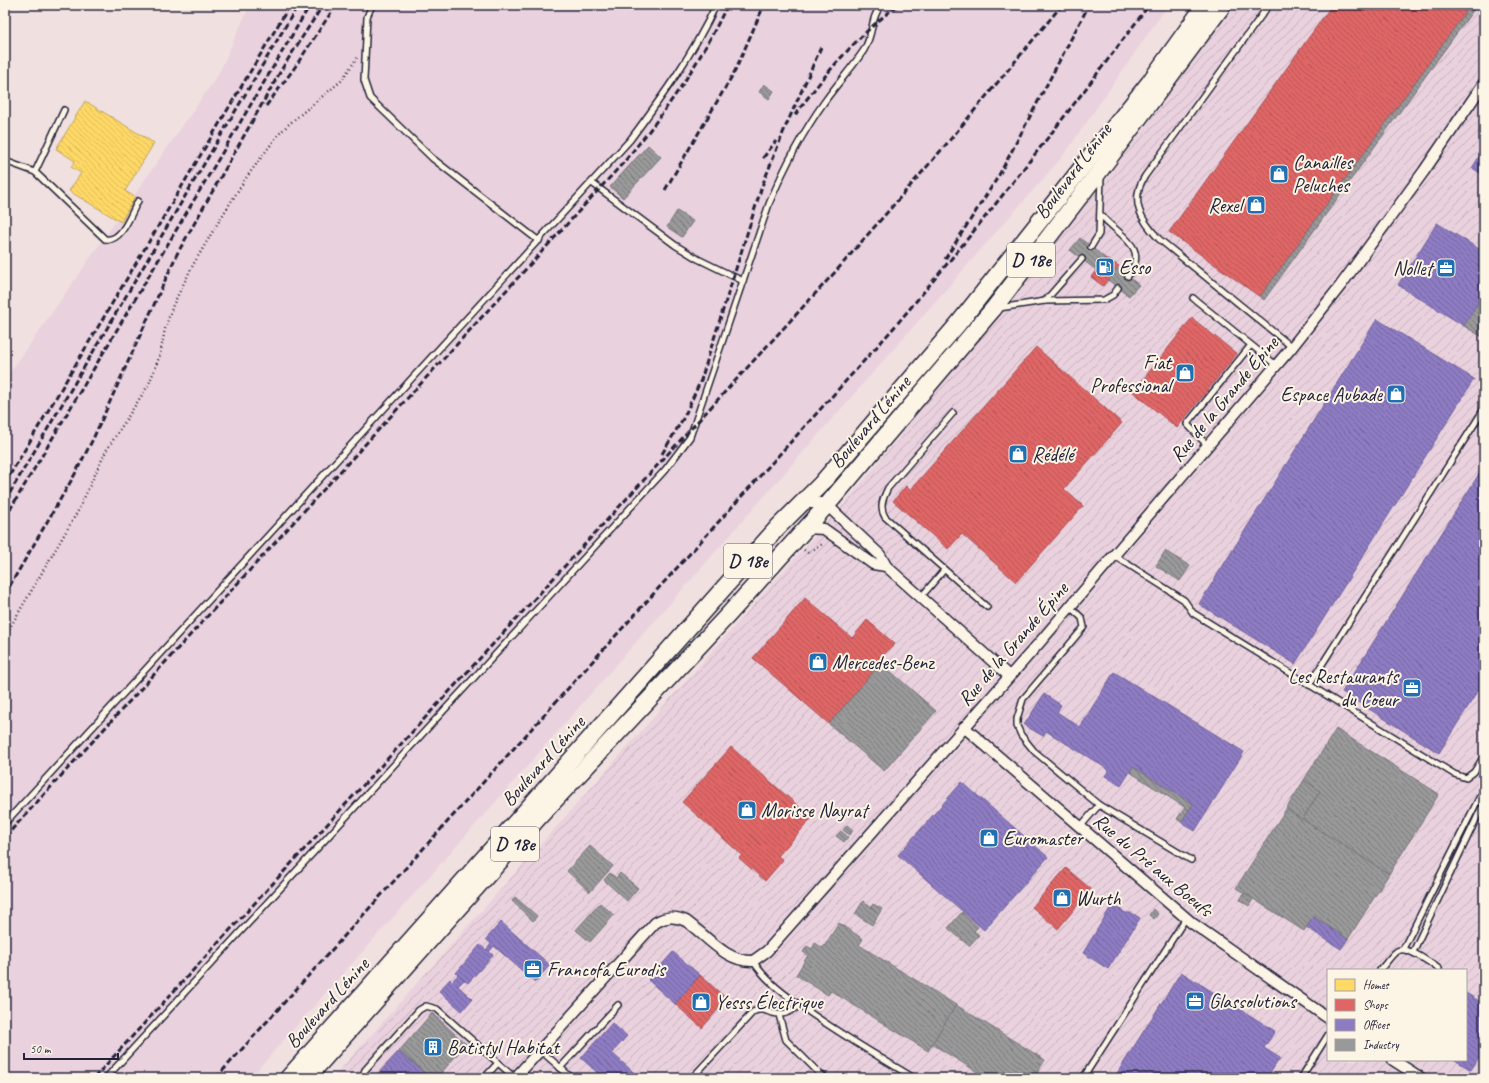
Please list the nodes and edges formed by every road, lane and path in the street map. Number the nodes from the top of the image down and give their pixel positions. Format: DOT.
graph roads {
  1 [pos="372,5"];
  2 [pos="716,5"];
  3 [pos="881,5"];
  4 [pos="1205,5"];
  5 [pos="1223,5"];
  6 [pos="1270,5"];
  7 [pos="366,44"];
  8 [pos="1484,83"];
  9 [pos="64,110"];
  10 [pos="5,161"];
  11 [pos="1101,170"];
  12 [pos="35,172"];
  13 [pos="592,183"];
  14 [pos="138,200"];
  15 [pos="1101,215"];
  16 [pos="539,241"];
  17 [pos="1091,247"];
  18 [pos="1082,259"];
  19 [pos="1128,276"];
  20 [pos="743,281"];
  21 [pos="1118,288"];
  22 [pos="1193,298"];
  23 [pos="1045,301"];
  24 [pos="994,308"];
  25 [pos="1251,345"];
  26 [pos="1292,347"];
  27 [pos="1276,366"];
  28 [pos="1484,408"];
  29 [pos="953,413"];
  30 [pos="1208,446"];
  31 [pos="821,484"];
  32 [pos="796,508"];
  33 [pos="821,513"];
  34 [pos="1115,556"];
  35 [pos="886,566"];
  36 [pos="944,570"];
  37 [pos="921,597"];
  38 [pos="987,607"];
  39 [pos="1070,607"];
  40 [pos="5,636"];
  41 [pos="1009,676"];
  42 [pos="1309,685"];
  43 [pos="964,727"];
  44 [pos="1484,756"];
  45 [pos="1484,794"];
  46 [pos="1099,805"];
  47 [pos="1484,806"];
  48 [pos="5,823"];
  49 [pos="1080,827"];
  50 [pos="1191,860"];
  51 [pos="1186,918"];
  52 [pos="1404,949"];
  53 [pos="1413,952"];
  54 [pos="753,961"];
  55 [pos="1439,968"];
  56 [pos="1381,969"];
  57 [pos="618,1005"];
  58 [pos="800,1005"];
  59 [pos="779,1015"];
  60 [pos="1327,1017"];
  61 [pos="1327,1037"];
  62 [pos="540,1050"];
  63 [pos="1395,1061"];
  64 [pos="498,1063"];
  65 [pos="560,1068"];
  66 [pos="106,1078"];
  67 [pos="288,1078"];
  68 [pos="307,1078"];
  69 [pos="362,1078"];
  70 [pos="484,1078"];
  71 [pos="515,1078"];
  72 [pos="572,1078"];
  73 [pos="692,1078"];
  74 [pos="826,1078"];
  75 [pos="914,1078"];
  76 [pos="1083,1078"];
  77 [pos="1301,1078"];
  78 [pos="1421,1078"];
  1 -- 7 [label="lane"];
  2 -- 13 [label="lane"];
  3 -- 20 [label="lane"];
  4 -- 31 [label="main road, Boulevard Lénine / D 18e"];
  5 -- 11 [label="main road, Boulevard Lénine / D 18e"];
  6 -- 26 [label="lane"];
  7 -- 16 [label="lane"];
  7 -- 40 [label="path"];
  8 -- 26 [label="street, Rue de la Grande Épine"];
  9 -- 12 [label="lane"];
  10 -- 12 [label="lane"];
  11 -- 15 [label="lane"];
  11 -- 24 [label="main road, Boulevard Lénine / D 18e"];
  12 -- 14 [label="lane"];
  13 -- 16 [label="lane"];
  13 -- 20 [label="lane"];
  15 -- 17 [label="lane"];
  15 -- 19 [label="lane"];
  16 -- 48 [label="lane"];
  18 -- 23 [label="lane"];
  20 -- 66 [label="lane"];
  21 -- 23 [label="lane"];
  22 -- 25 [label="lane"];
  23 -- 24 [label="lane"];
  24 -- 33 [label="main road, Boulevard Lénine / D 18e"];
  25 -- 27 [label="lane"];
  25 -- 30 [label="lane"];
  26 -- 27 [label="street, Rue de la Grande Épine"];
  27 -- 30 [label="street, Rue de la Grande Épine"];
  28 -- 42 [label="lane"];
  29 -- 36 [label="lane"];
  30 -- 34 [label="street, Rue de la Grande Épine"];
  31 -- 32 [label="main road, Boulevard Lénine / D 18e"];
  31 -- 33 [label="street, Boulevard Lénine / D 18e"];
  32 -- 33 [label="street"];
  32 -- 67 [label="main road, Boulevard Lénine / D 18e"];
  33 -- 35 [label="street"];
  33 -- 35 [label="street"];
  33 -- 68 [label="main road, Boulevard Lénine / D 18e"];
  34 -- 39 [label="street, Rue de la Grande Épine"];
  34 -- 42 [label="lane"];
  35 -- 37 [label="street"];
  36 -- 37 [label="lane"];
  36 -- 38 [label="lane"];
  37 -- 41 [label="street"];
  39 -- 41 [label="street, Rue de la Grande Épine"];
  39 -- 46 [label="lane"];
  41 -- 43 [label="street, Rue de la Grande Épine"];
  42 -- 44 [label="lane"];
  43 -- 49 [label="street, Rue du Pré aux Boeufs"];
  43 -- 54 [label="street, Rue de la Grande Épine"];
  45 -- 52 [label="lane"];
  46 -- 49 [label="lane"];
  46 -- 50 [label="lane"];
  47 -- 53 [label="lane"];
  49 -- 51 [label="street, Rue du Pré aux Boeufs"];
  51 -- 60 [label="street, Rue du Pré aux Boeufs"];
  51 -- 76 [label="lane"];
  52 -- 53 [label="lane"];
  52 -- 56 [label="lane"];
  53 -- 55 [label="lane"];
  54 -- 58 [label="lane"];
  54 -- 62 [label="street"];
  57 -- 65 [label="lane"];
  58 -- 59 [label="lane"];
  58 -- 75 [label="lane"];
  59 -- 73 [label="lane"];
  59 -- 74 [label="lane"];
  61 -- 77 [label="lane"];
  62 -- 65 [label="lane"];
  62 -- 71 [label="street"];
  63 -- 78 [label="street"];
  64 -- 69 [label="lane"];
  64 -- 70 [label="lane"];
  64 -- 71 [label="lane"];
  65 -- 72 [label="lane"];
}
